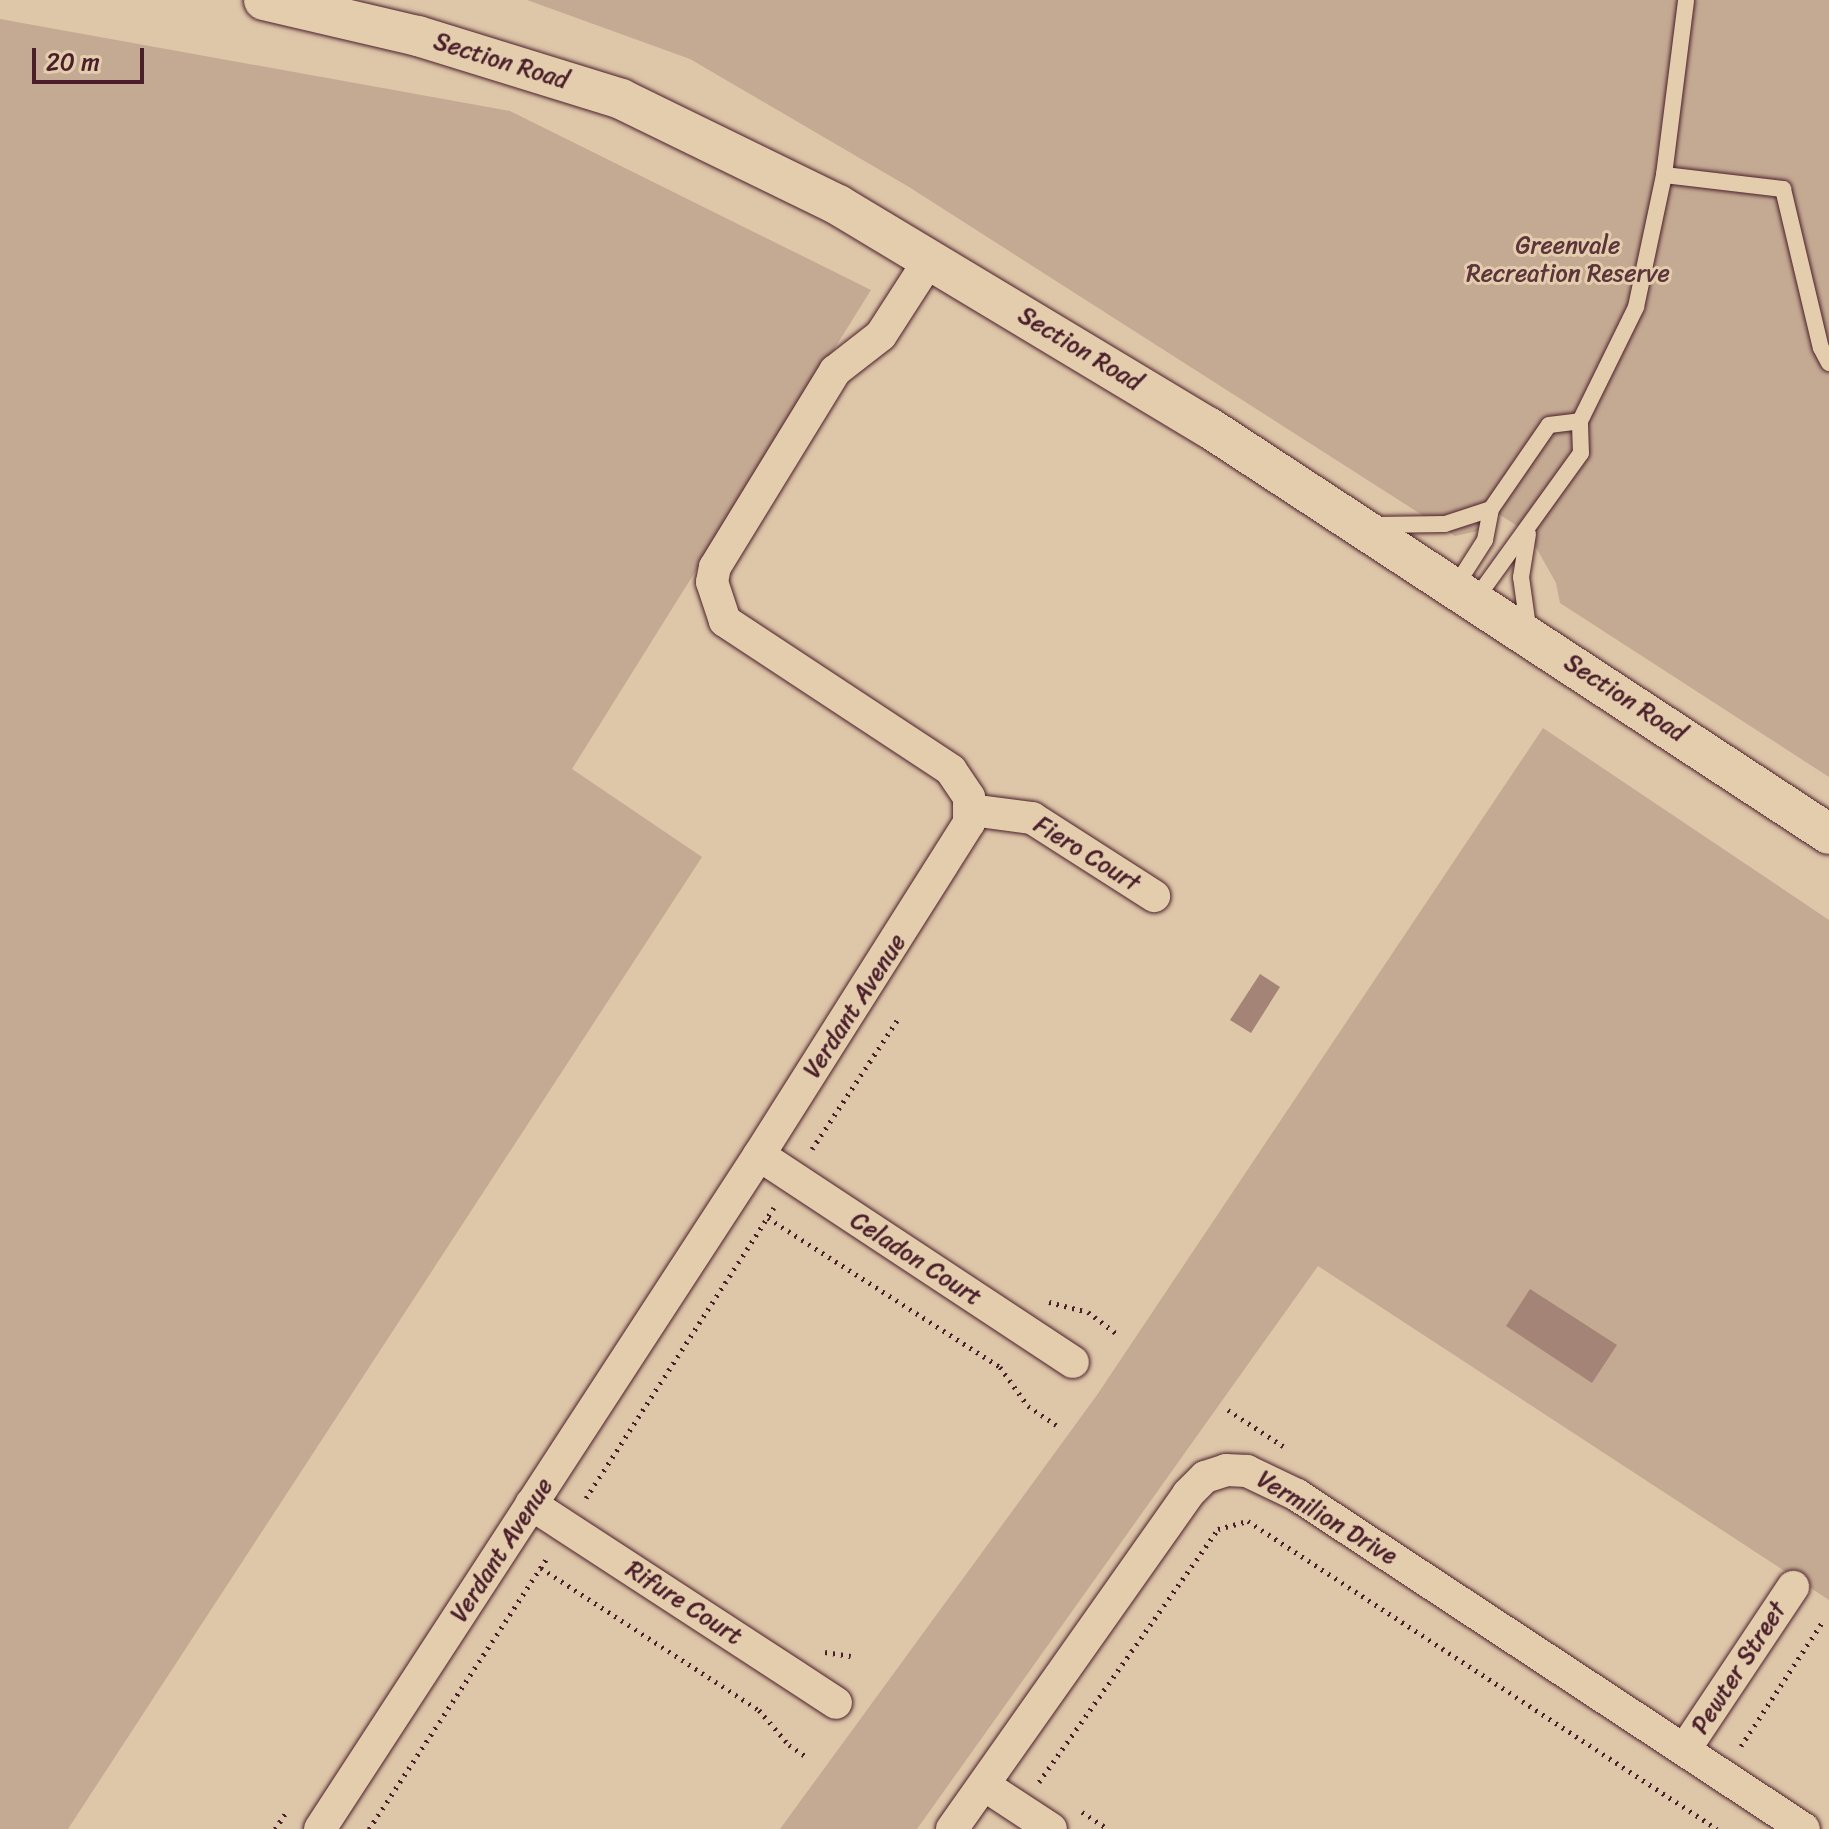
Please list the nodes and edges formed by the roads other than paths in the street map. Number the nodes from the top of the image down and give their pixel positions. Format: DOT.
graph roads {
  1 [pos="264,0"];
  2 [pos="1686,0"];
  3 [pos="1664,175"];
  4 [pos="930,259"];
  5 [pos="1829,363"];
  6 [pos="1580,421"];
  7 [pos="1491,509"];
  8 [pos="1360,525"];
  9 [pos="1528,533"];
  10 [pos="1465,594"];
  11 [pos="1529,635"];
  12 [pos="971,810"];
  13 [pos="1829,834"];
  14 [pos="1154,896"];
  15 [pos="759,1155"];
  16 [pos="1073,1362"];
  17 [pos="531,1504"];
  18 [pos="1793,1587"];
  19 [pos="836,1703"];
  20 [pos="1685,1749"];
  21 [pos="984,1785"];
  22 [pos="320,1829"];
  23 [pos="952,1829"];
  24 [pos="1051,1829"];
  25 [pos="1804,1829"];
  1 -- 4 [label="street, Section Road"];
  2 -- 3 [label="lane"];
  3 -- 5 [label="lane"];
  3 -- 6 [label="lane"];
  4 -- 8 [label="street, Section Road"];
  4 -- 12 [label="street"];
  6 -- 7 [label="lane"];
  6 -- 9 [label="lane"];
  7 -- 8 [label="lane"];
  7 -- 10 [label="lane"];
  8 -- 10 [label="street, Section Road"];
  9 -- 10 [label="lane"];
  9 -- 11 [label="lane"];
  10 -- 11 [label="street, Section Road"];
  11 -- 13 [label="street, Section Road"];
  12 -- 14 [label="street, Fiero Court"];
  12 -- 15 [label="street, Verdant Avenue"];
  15 -- 16 [label="street, Celadon Court"];
  15 -- 17 [label="street, Verdant Avenue"];
  17 -- 19 [label="street, Rifure Court"];
  17 -- 22 [label="street, Verdant Avenue"];
  18 -- 20 [label="street, Pewter Street"];
  20 -- 21 [label="street, Vermilion Drive"];
  20 -- 25 [label="street, Vermilion Drive"];
  21 -- 23 [label="street, Vermilion Drive"];
  21 -- 24 [label="street"];
}
